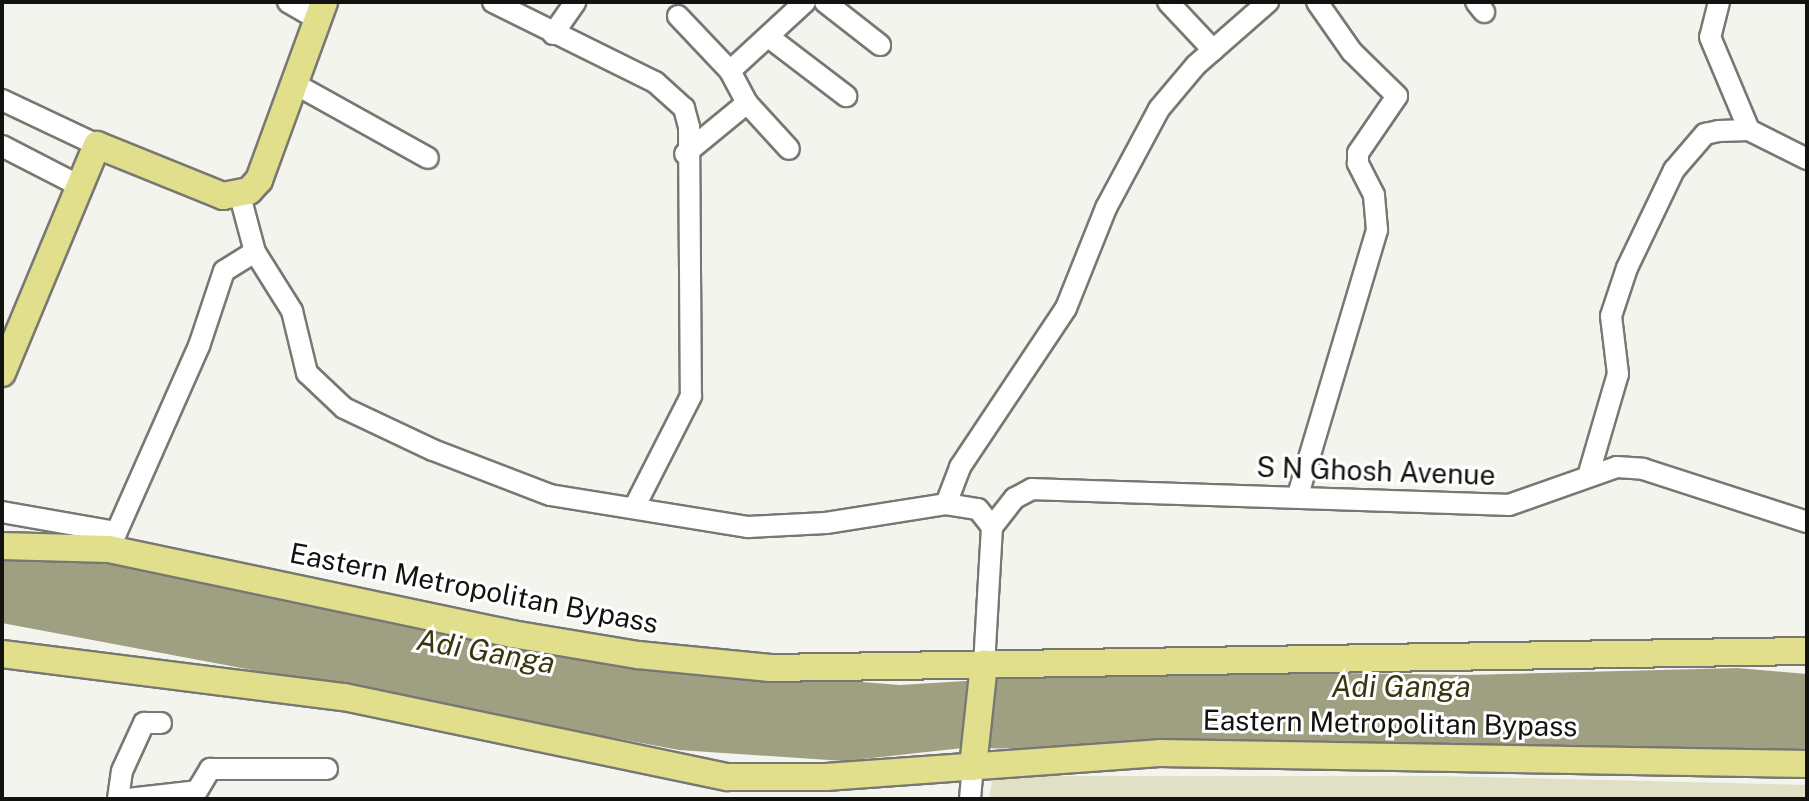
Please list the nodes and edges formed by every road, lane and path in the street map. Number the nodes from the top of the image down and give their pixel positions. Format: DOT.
graph roads {
  1 [pos="288,2"];
  2 [pos="493,2"];
  3 [pos="575,2"];
  4 [pos="805,2"];
  5 [pos="825,2"];
  6 [pos="1168,2"];
  7 [pos="1268,2"];
  8 [pos="1317,2"];
  9 [pos="1719,2"];
  10 [pos="321,11"];
  11 [pos="678,16"];
  12 [pos="553,34"];
  13 [pos="770,38"];
  14 [pos="880,45"];
  15 [pos="1213,50"];
  16 [pos="730,71"];
  17 [pos="295,84"];
  18 [pos="846,96"];
  19 [pos="2,100"];
  20 [pos="747,103"];
  21 [pos="1749,130"];
  22 [pos="97,145"];
  23 [pos="2,146"];
  24 [pos="789,149"];
  25 [pos="685,154"];
  26 [pos="428,158"];
  27 [pos="1807,159"];
  28 [pos="78,185"];
  29 [pos="240,196"];
  30 [pos="255,252"];
  31 [pos="5,357"];
  32 [pos="1589,473"];
  33 [pos="1298,495"];
  34 [pos="946,504"];
  35 [pos="635,506"];
  36 [pos="2,512"];
  37 [pos="1807,522"];
  38 [pos="992,527"];
  39 [pos="112,540"];
  40 [pos="2,546"];
  41 [pos="1807,651"];
  42 [pos="2,654"];
  43 [pos="984,664"];
  44 [pos="161,723"];
  45 [pos="1807,764"];
  46 [pos="973,767"];
  47 [pos="327,769"];
  48 [pos="118,799"];
  49 [pos="128,799"];
  50 [pos="970,799"];
  1 -- 10 [label="street"];
  2 -- 12 [label="street"];
  3 -- 12 [label="street"];
  4 -- 13 [label="street"];
  5 -- 14 [label="street"];
  6 -- 15 [label="street"];
  7 -- 15 [label="street"];
  8 -- 33 [label="street"];
  9 -- 21 [label="street"];
  10 -- 17 [label="main road"];
  11 -- 16 [label="street"];
  12 -- 25 [label="street"];
  13 -- 16 [label="street"];
  13 -- 18 [label="street"];
  15 -- 34 [label="street"];
  16 -- 20 [label="street"];
  17 -- 26 [label="street"];
  17 -- 29 [label="main road"];
  19 -- 22 [label="street"];
  20 -- 24 [label="street"];
  20 -- 25 [label="street"];
  21 -- 27 [label="street"];
  21 -- 32 [label="street"];
  22 -- 28 [label="main road"];
  22 -- 29 [label="main road"];
  23 -- 28 [label="street"];
  25 -- 35 [label="street"];
  28 -- 31 [label="main road"];
  29 -- 30 [label="street"];
  30 -- 35 [label="street"];
  30 -- 39 [label="street"];
  32 -- 33 [label="street, S N Ghosh Avenue"];
  32 -- 37 [label="street, S N Ghosh Avenue"];
  33 -- 38 [label="street, S N Ghosh Avenue"];
  34 -- 35 [label="street"];
  34 -- 38 [label="street"];
  36 -- 39 [label="street"];
  38 -- 43 [label="street"];
  39 -- 40 [label="main road, Eastern Metropolitan Bypass"];
  39 -- 43 [label="main road, Eastern Metropolitan Bypass"];
  41 -- 43 [label="main road, Eastern Metropolitan Bypass"];
  42 -- 46 [label="main road, Eastern Metropolitan Bypass"];
  43 -- 46 [label="main road"];
  44 -- 48 [label="street"];
  45 -- 46 [label="main road, Eastern Metropolitan Bypass"];
  46 -- 50 [label="street"];
  47 -- 49 [label="street"];
}
